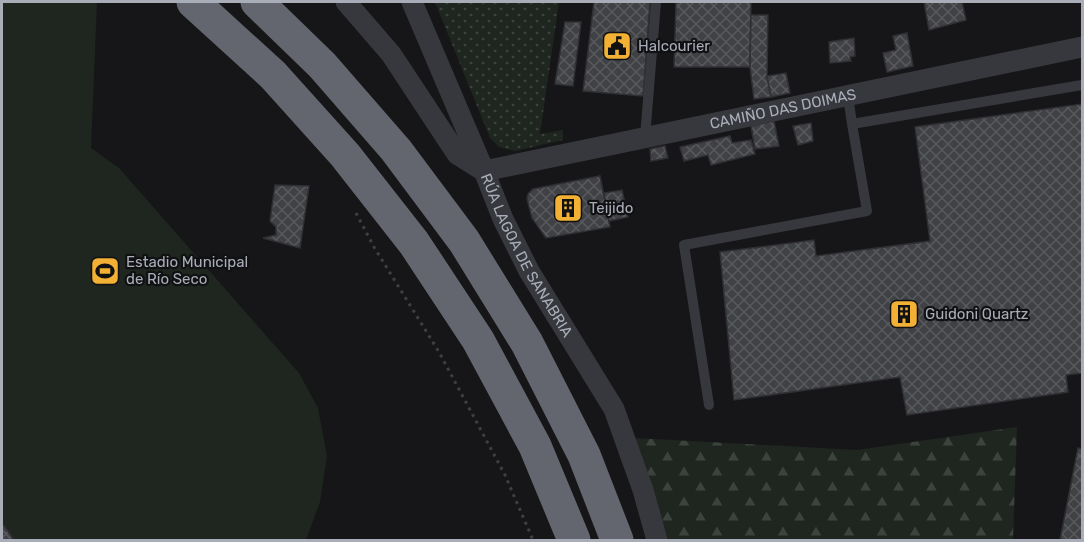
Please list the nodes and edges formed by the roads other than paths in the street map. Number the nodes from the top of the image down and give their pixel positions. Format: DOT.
graph roads {
  1 [pos="193,2"];
  2 [pos="257,2"];
  3 [pos="346,2"];
  4 [pos="412,2"];
  5 [pos="656,2"];
  6 [pos="1083,47"];
  7 [pos="1083,85"];
  8 [pos="848,96"];
  9 [pos="852,124"];
  10 [pos="645,138"];
  11 [pos="484,171"];
  12 [pos="709,405"];
  13 [pos="574,540"];
  14 [pos="617,540"];
  15 [pos="657,540"];
  1 -- 13 [label="highway"];
  2 -- 14 [label="highway"];
  3 -- 11 [label="street, RÚA LAGOA DE SANABRIA"];
  4 -- 11 [label="street"];
  5 -- 10 [label="lane"];
  6 -- 8 [label="street, CAMIÑO DAS DOIMAS"];
  7 -- 9 [label="lane"];
  8 -- 9 [label="lane"];
  8 -- 10 [label="street, CAMIÑO DAS DOIMAS"];
  9 -- 12 [label="lane"];
  10 -- 11 [label="street, CAMIÑO DAS DOIMAS"];
  11 -- 15 [label="street, RÚA LAGOA DE SANABRIA"];
}
